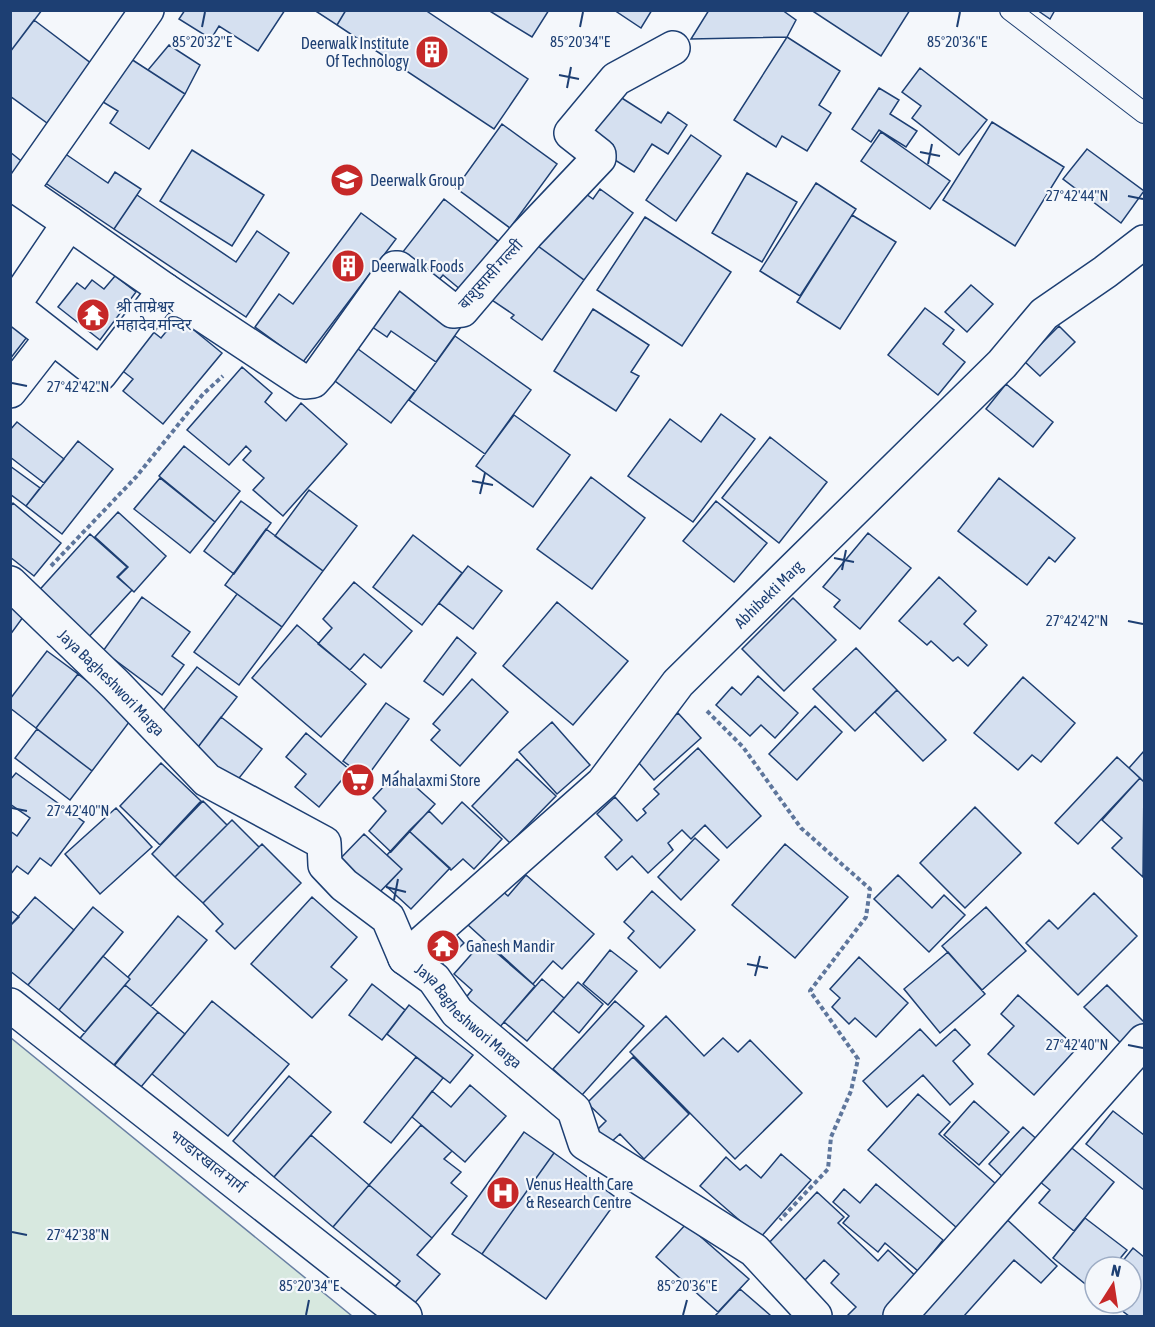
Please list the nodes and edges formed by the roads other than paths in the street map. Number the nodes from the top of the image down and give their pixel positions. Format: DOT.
graph roads {
  1 [pos="147,10"];
  2 [pos="1010,10"];
  3 [pos="673,48"];
  4 [pos="1144,113"];
  5 [pos="69,223"];
  6 [pos="1144,242"];
  7 [pos="165,290"];
  8 [pos="52,337"];
  9 [pos="10,391"];
  10 [pos="18,589"];
  11 [pos="405,958"];
  12 [pos="10,1005"];
  13 [pos="1144,1041"];
  14 [pos="405,1317"];
  15 [pos="815,1317"];
  16 [pos="900,1317"];
  1 -- 5 [label="street, बाशुसासी गल्ली"];
  2 -- 4 [label="lane"];
  3 -- 7 [label="street, बाशुसासी गल्ली"];
  5 -- 7 [label="street, बाशुसासी गल्ली"];
  5 -- 8 [label="street"];
  6 -- 11 [label="street, Abhibekti Marg"];
  7 -- 8 [label="street"];
  8 -- 9 [label="street"];
  10 -- 11 [label="street, Jaya Bagheshwori Marga"];
  11 -- 15 [label="street, Jaya Bagheshwori Marga"];
  12 -- 14 [label="street, भण्डारखाल मार्ग"];
  13 -- 16 [label="street"];
}
